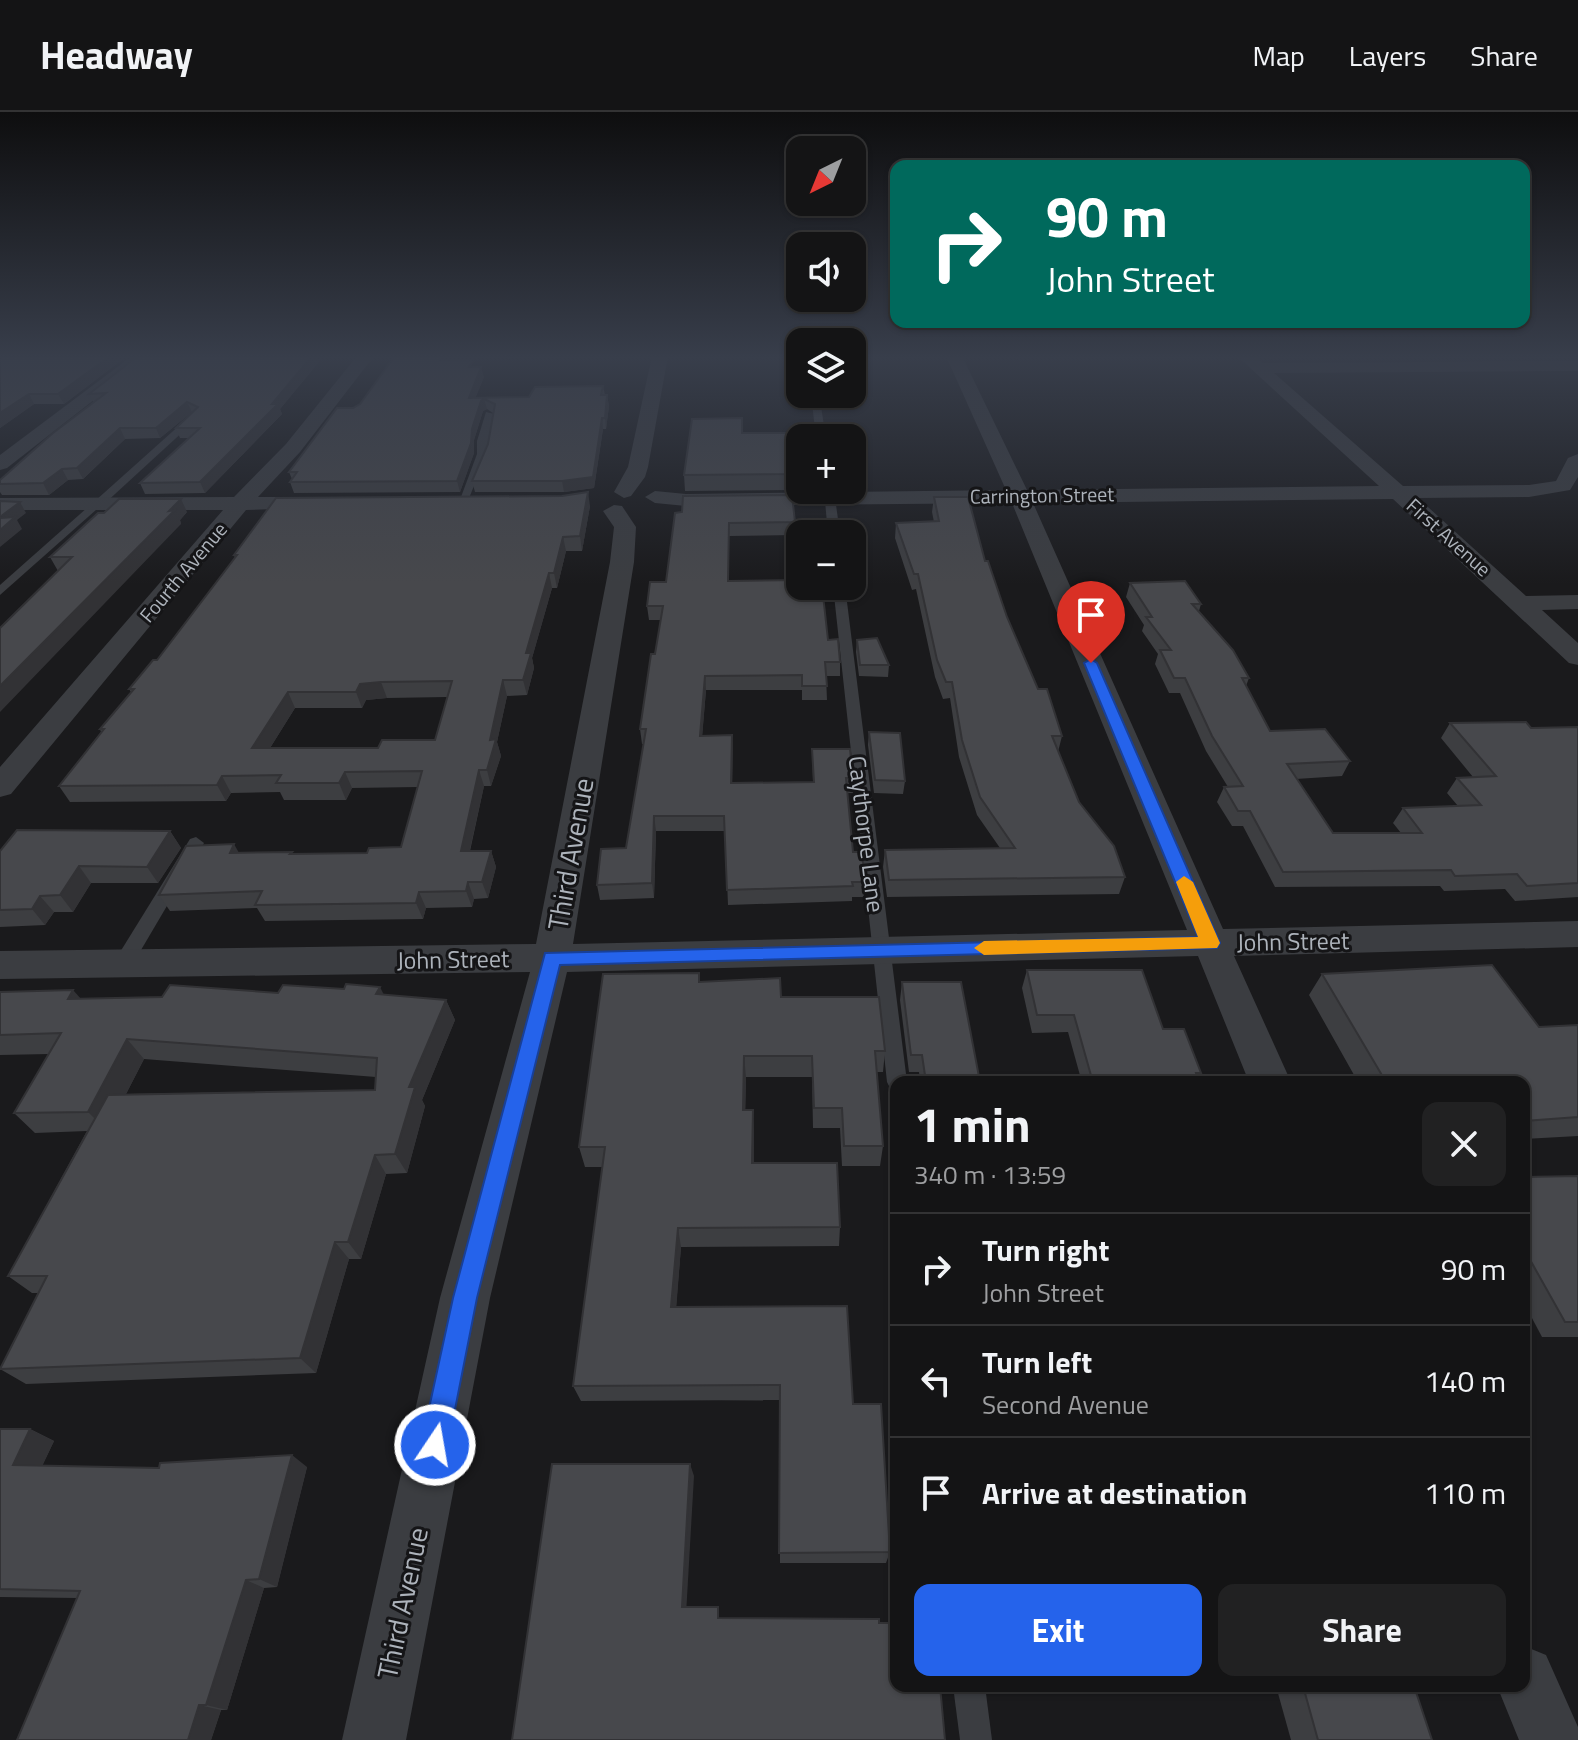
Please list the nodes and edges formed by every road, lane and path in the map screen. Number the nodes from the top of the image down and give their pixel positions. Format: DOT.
graph roads {
  1 [pos="42,432"];
  2 [pos="177,432"];
  3 [pos="306,432"];
  4 [pos="484,432"];
  5 [pos="642,432"];
  6 [pos="990,432"];
  7 [pos="1331,432"];
  8 [pos="1578,460"];
  9 [pos="0,464"];
  10 [pos="1399,492"];
  11 [pos="866,494"];
  12 [pos="1019,495"];
  13 [pos="786,496"];
  14 [pos="491,502"];
  15 [pos="626,502"];
  16 [pos="455,503"];
  17 [pos="0,504"];
  18 [pos="339,504"];
  19 [pos="95,506"];
  20 [pos="238,506"];
  21 [pos="0,510"];
  22 [pos="0,591"];
  23 [pos="841,600"];
  24 [pos="1578,602"];
  25 [pos="1522,603"];
  26 [pos="1578,657"];
  27 [pos="0,787"];
  28 [pos="196,843"];
  29 [pos="1578,934"];
  30 [pos="1210,943"];
  31 [pos="882,951"];
  32 [pos="552,958"];
  33 [pos="124,962"];
  34 [pos="0,965"];
  35 [pos="896,1076"];
  36 [pos="1267,1076"];
  37 [pos="1530,1691"];
  38 [pos="970,1692"];
  39 [pos="374,1740"];
  40 [pos="976,1740"];
  41 [pos="1551,1740"];
  1 -- 9 [label="street"];
  2 -- 19 [label="lane"];
  3 -- 20 [label="street, Fourth Avenue"];
  4 -- 16 [label="lane"];
  5 -- 15 [label="street, Third Avenue"];
  6 -- 12 [label="street"];
  7 -- 10 [label="street, First Avenue"];
  8 -- 10 [label="street, Carrington Street"];
  10 -- 12 [label="street, Carrington Street"];
  10 -- 25 [label="street, First Avenue"];
  11 -- 12 [label="street, Carrington Street"];
  12 -- 30 [label="street"];
  13 -- 15 [label="street, Carrington Street"];
  14 -- 16 [label="street"];
  15 -- 32 [label="street, Third Avenue"];
  17 -- 19 [label="street"];
  18 -- 20 [label="street"];
  19 -- 20 [label="street"];
  19 -- 21 [label="street"];
  19 -- 22 [label="lane"];
  20 -- 27 [label="street, Fourth Avenue"];
  23 -- 31 [label="lane, Caythorpe Lane"];
  24 -- 25 [label="street"];
  25 -- 26 [label="street, First Avenue"];
  28 -- 33 [label="lane"];
  29 -- 30 [label="street, John Street"];
  30 -- 31 [label="street, John Street"];
  30 -- 36 [label="street"];
  31 -- 32 [label="street, John Street"];
  31 -- 35 [label="lane, Caythorpe Lane"];
  32 -- 33 [label="street, John Street"];
  32 -- 39 [label="street, Third Avenue"];
  33 -- 34 [label="street, John Street"];
  37 -- 41 [label="street"];
  38 -- 40 [label="lane"];
}
